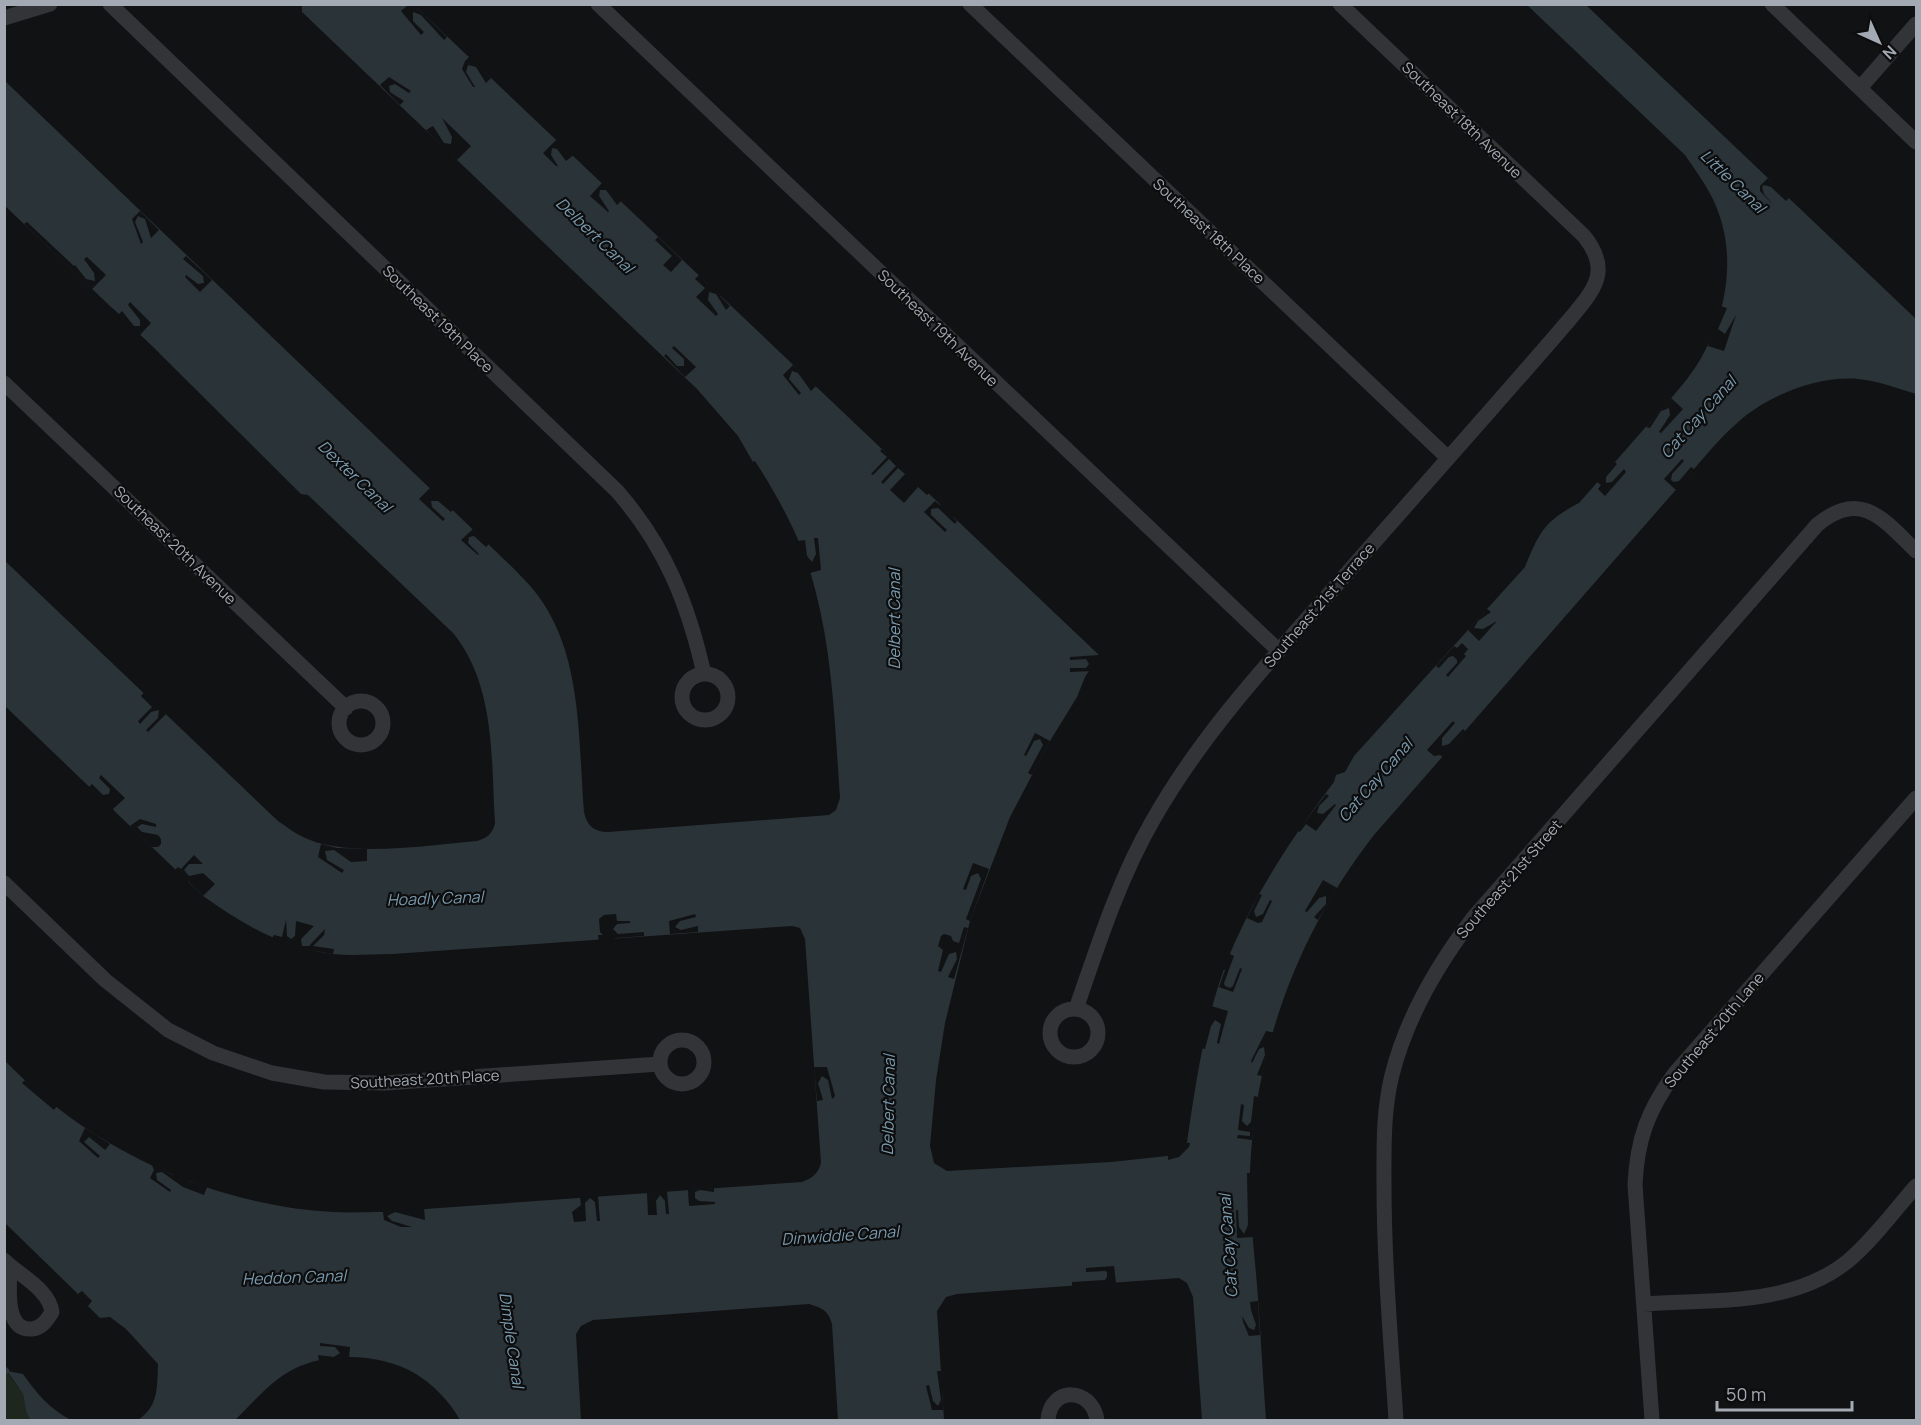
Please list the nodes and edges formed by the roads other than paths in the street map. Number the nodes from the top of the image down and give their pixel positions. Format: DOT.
graph roads {
  1 [pos="50,4"];
  2 [pos="110,4"];
  3 [pos="598,4"];
  4 [pos="970,4"];
  5 [pos="1340,4"];
  6 [pos="1772,4"];
  7 [pos="4,18"];
  8 [pos="1917,24"];
  9 [pos="1860,88"];
  10 [pos="1917,142"];
  11 [pos="1584,236"];
  12 [pos="4,383"];
  13 [pos="1448,458"];
  14 [pos="1917,551"];
  15 [pos="1279,651"];
  16 [pos="705,674"];
  17 [pos="346,708"];
  18 [pos="1917,798"];
  19 [pos="4,884"];
  20 [pos="1076,1009"];
  21 [pos="660,1064"];
  22 [pos="1917,1186"];
  23 [pos="1644,1304"];
  24 [pos="1048,1420"];
  25 [pos="1097,1420"];
  26 [pos="1396,1420"];
  27 [pos="1652,1420"];
  1 -- 7 [label="street"];
  2 -- 16 [label="street, Southeast 19th Place"];
  3 -- 15 [label="street, Southeast 19th Avenue"];
  4 -- 13 [label="street, Southeast 18th Place"];
  5 -- 11 [label="street, Southeast 18th Avenue"];
  6 -- 9 [label="street"];
  8 -- 9 [label="street"];
  9 -- 10 [label="street"];
  11 -- 13 [label="street, Southeast 21st Terrace"];
  12 -- 17 [label="street, Southeast 20th Avenue"];
  13 -- 15 [label="street, Southeast 21st Terrace"];
  14 -- 26 [label="street, Southeast 21st Street"];
  15 -- 20 [label="street, Southeast 21st Terrace"];
  18 -- 23 [label="street, Southeast 20th Lane"];
  19 -- 21 [label="street, Southeast 20th Place"];
  22 -- 23 [label="street"];
  23 -- 27 [label="street, Southeast 20th Lane"];
  24 -- 25 [label="street"];
}
